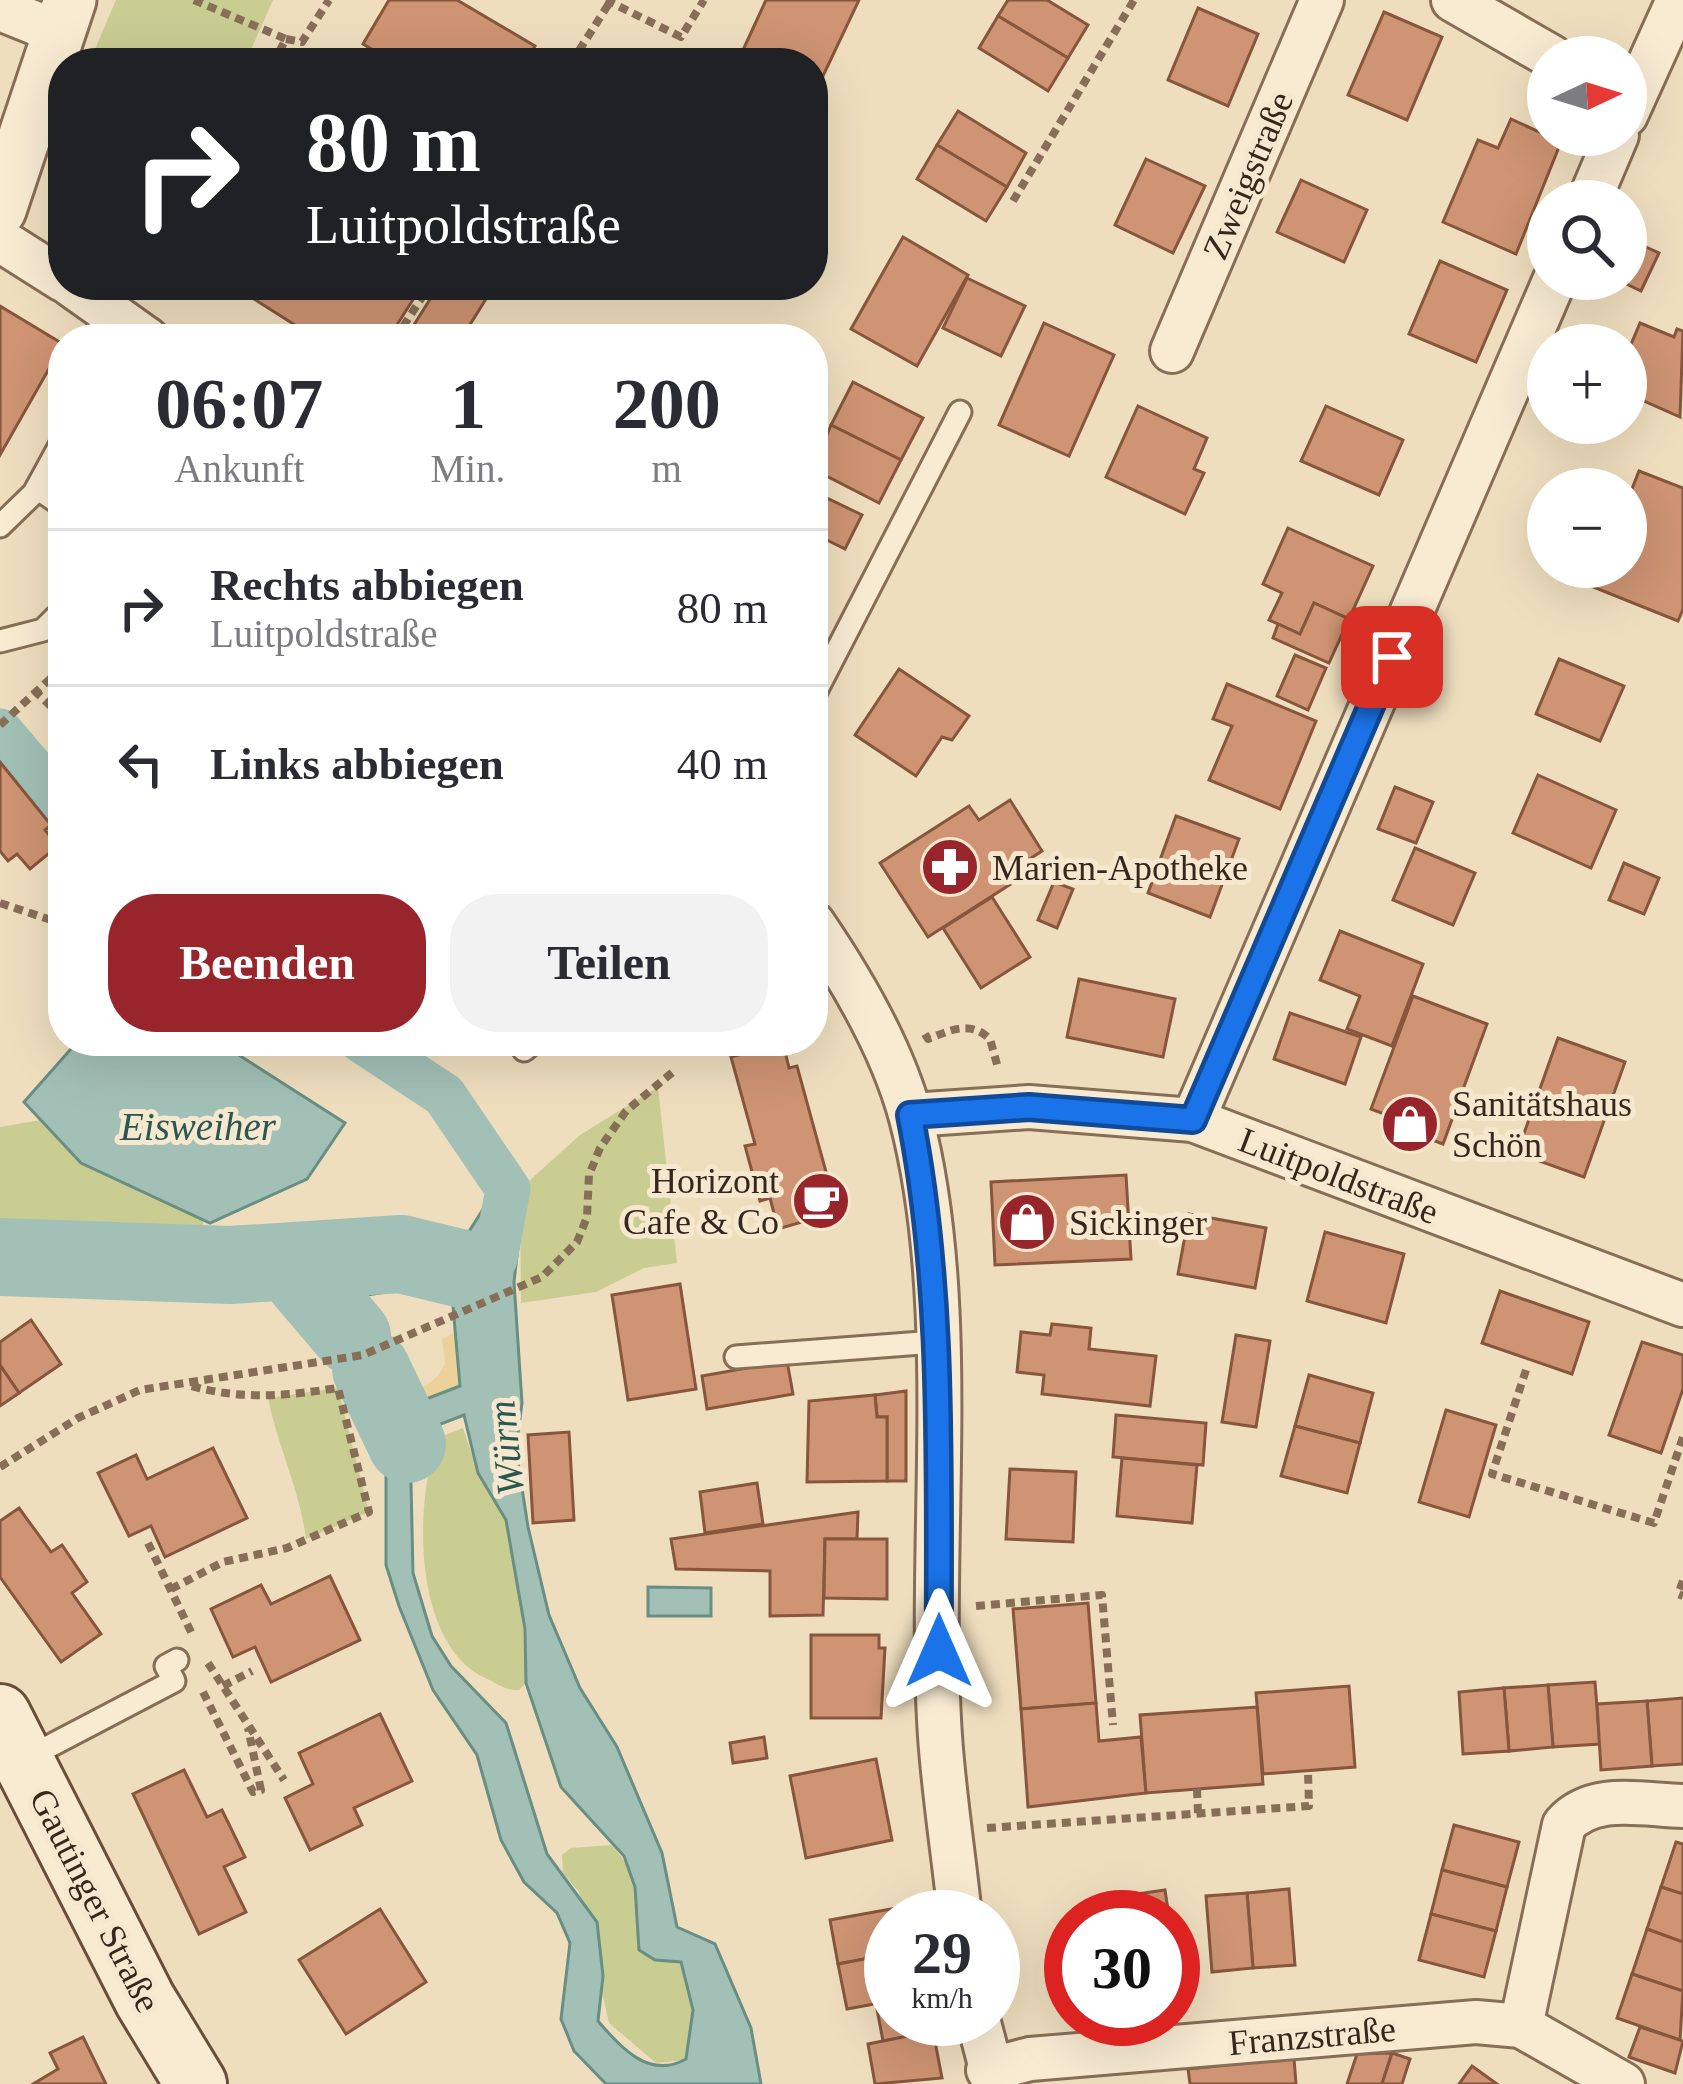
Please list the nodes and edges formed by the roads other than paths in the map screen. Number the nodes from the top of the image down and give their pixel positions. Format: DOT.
graph roads {
  1 [pos="1322,0"];
  2 [pos="1453,0"];
  3 [pos="1678,0"];
  4 [pos="0,8"];
  5 [pos="65,16"];
  6 [pos="1527,43"];
  7 [pos="54,48"];
  8 [pos="48,67"];
  9 [pos="1647,67"];
  10 [pos="0,210"];
  11 [pos="0,240"];
  12 [pos="48,270"];
  13 [pos="89,300"];
  14 [pos="1546,300"];
  15 [pos="117,324"];
  16 [pos="1172,351"];
  17 [pos="960,412"];
  18 [pos="48,468"];
  19 [pos="37,488"];
  20 [pos="48,496"];
  21 [pos="0,526"];
  22 [pos="48,625"];
  23 [pos="0,641"];
  24 [pos="828,668"];
  25 [pos="828,960"];
  26 [pos="910,1115"];
  27 [pos="1193,1120"];
  28 [pos="1673,1296"];
  29 [pos="935,1342"];
  30 [pos="736,1357"];
  31 [pos="177,1660"];
  32 [pos="12,1737"];
  33 [pos="1683,1806"];
  34 [pos="957,1890"];
  35 [pos="1521,2026"];
  36 [pos="985,2046"];
  37 [pos="992,2077"];
  38 [pos="196,2084"];
  39 [pos="1623,2084"];
  1 -- 16 [label="street, Zweigstraße"];
  2 -- 6 [label="street"];
  3 -- 9 [label="street"];
  4 -- 5 [label="street"];
  5 -- 7 [label="street"];
  8 -- 10 [label="street"];
  11 -- 12 [label="street"];
  13 -- 15 [label="street"];
  14 -- 27 [label="street"];
  17 -- 24 [label="lane"];
  18 -- 19 [label="lane"];
  19 -- 20 [label="lane"];
  19 -- 21 [label="lane"];
  22 -- 23 [label="lane"];
  25 -- 26 [label="street"];
  26 -- 27 [label="street, Luitpoldstraße"];
  26 -- 29 [label="street"];
  27 -- 28 [label="street, Luitpoldstraße"];
  29 -- 30 [label="lane"];
  29 -- 34 [label="street"];
  31 -- 32 [label="lane"];
  32 -- 38 [label="main road, Gautinger Straße"];
  33 -- 35 [label="street"];
  35 -- 37 [label="street, Franzstraße"];
  35 -- 39 [label="street, Franzstraße"];
  36 -- 37 [label="street"];
}
